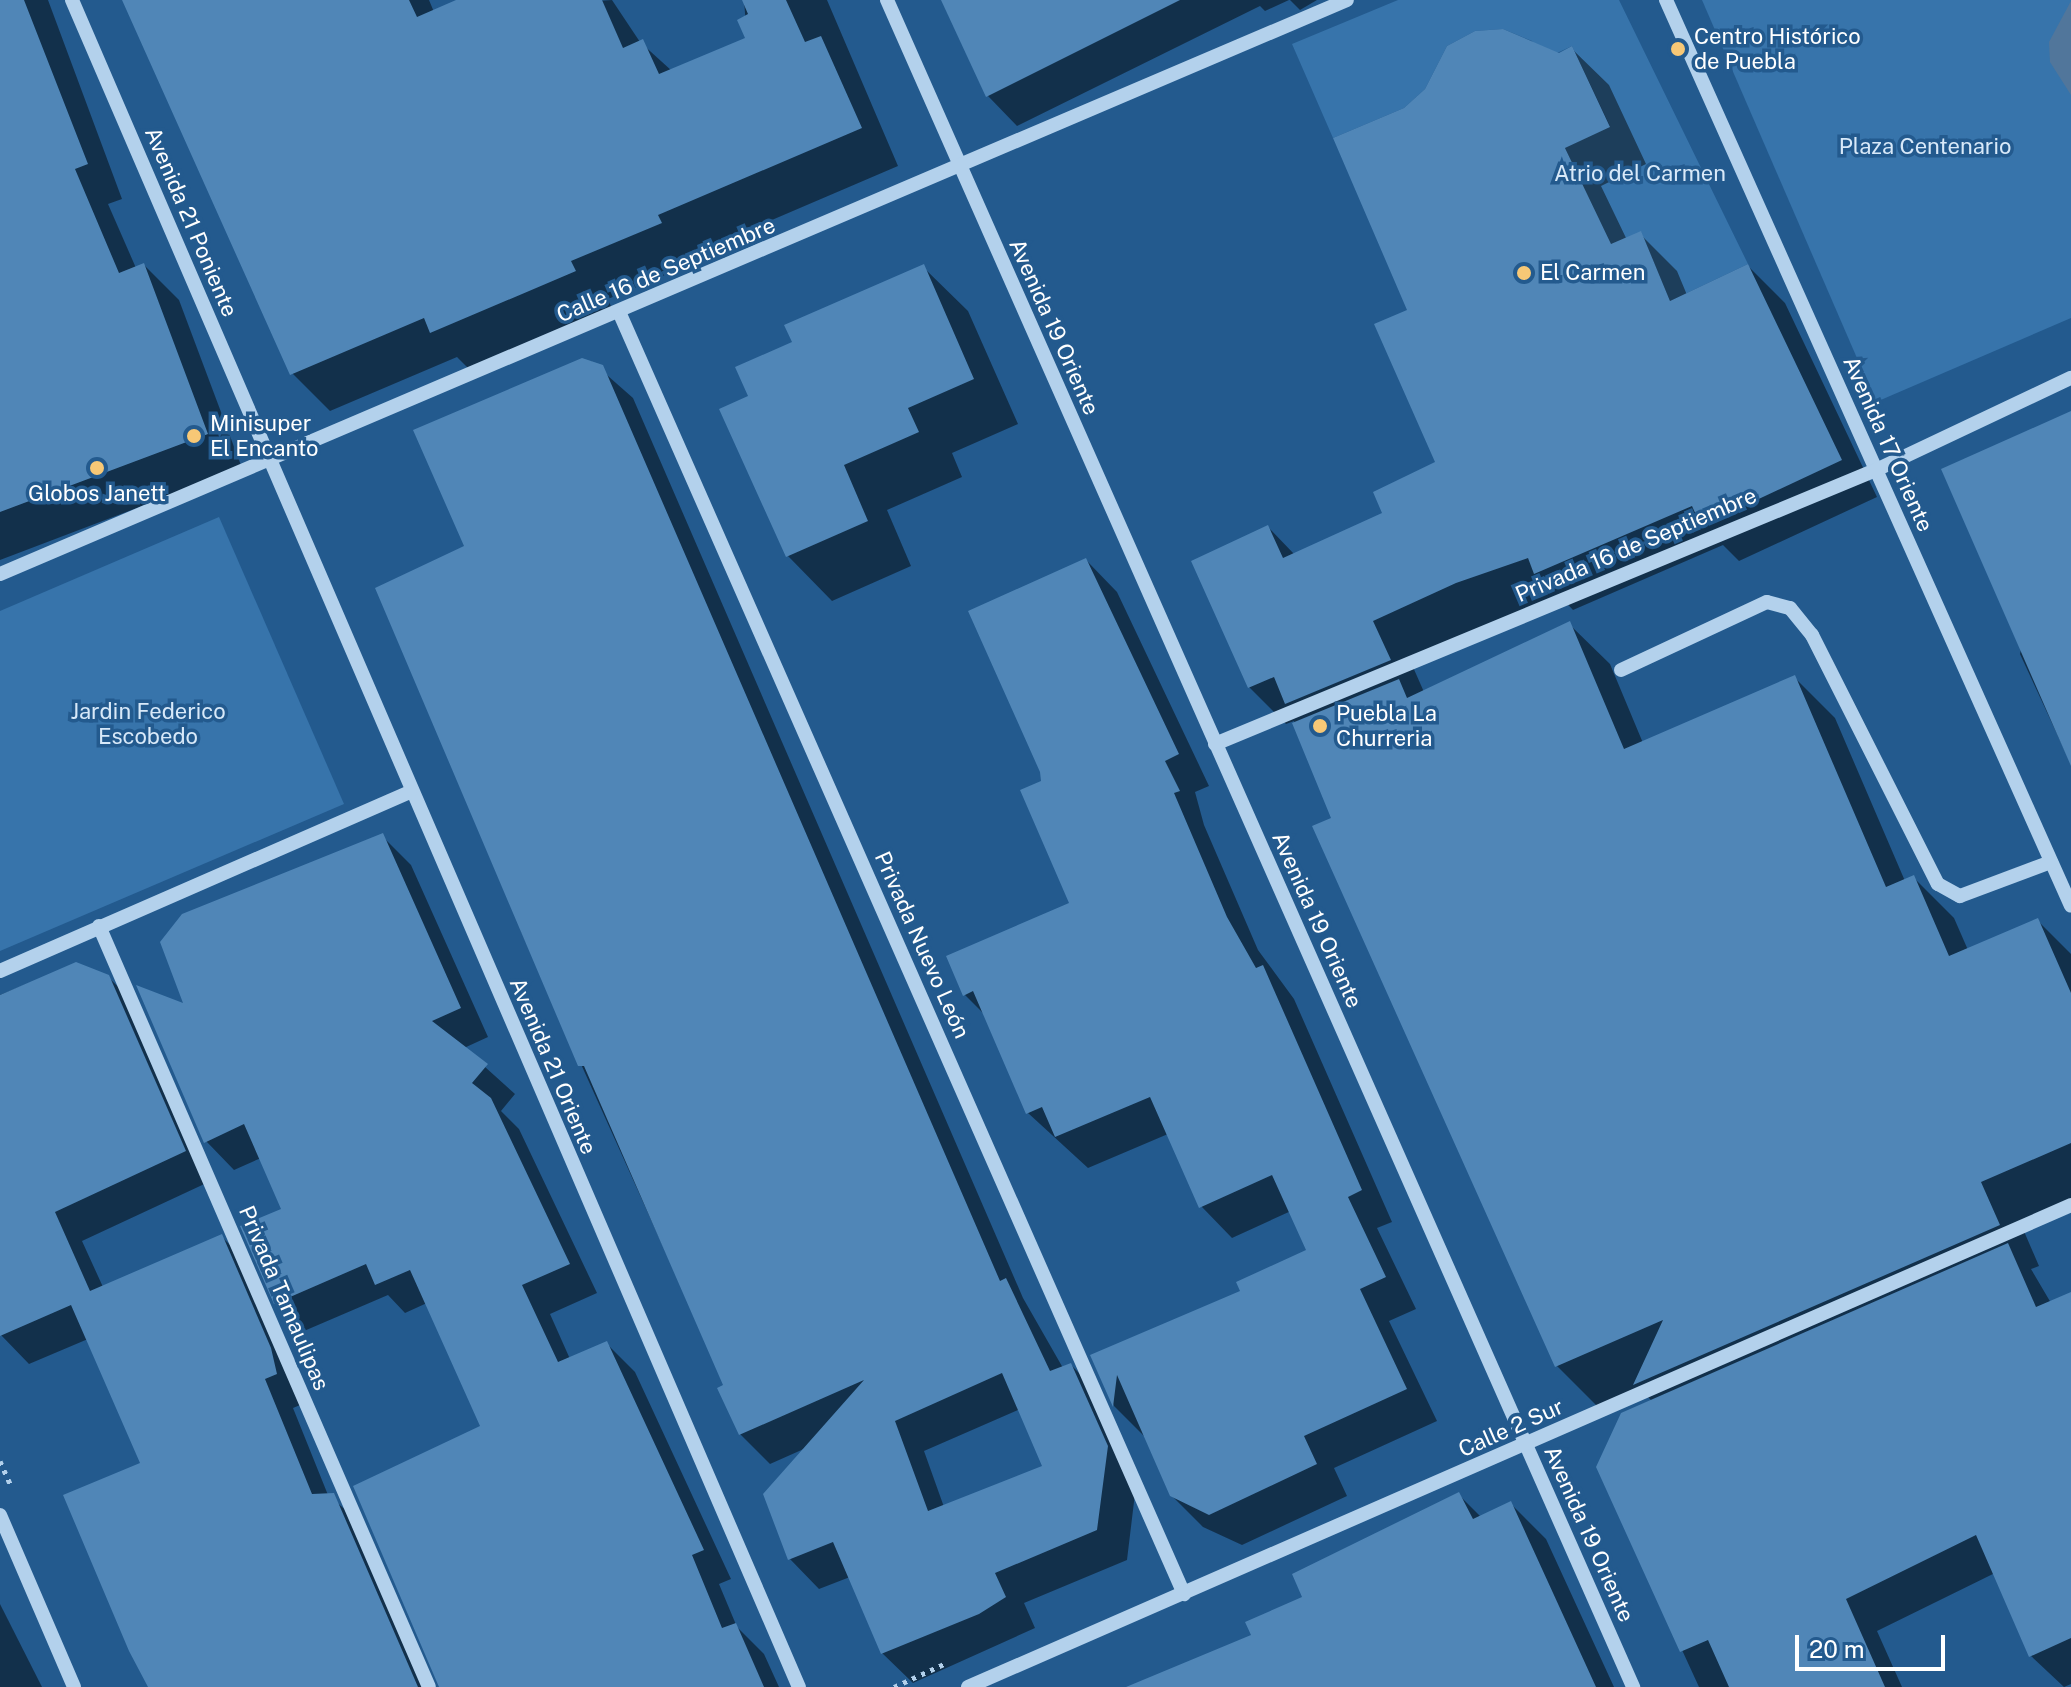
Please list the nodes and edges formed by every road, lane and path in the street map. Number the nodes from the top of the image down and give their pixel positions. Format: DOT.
graph roads {
  1 [pos="72,0"];
  2 [pos="887,0"];
  3 [pos="1347,0"];
  4 [pos="1666,0"];
  5 [pos="960,170"];
  6 [pos="620,314"];
  7 [pos="2071,378"];
  8 [pos="269,461"];
  9 [pos="1876,470"];
  10 [pos="0,574"];
  11 [pos="1621,670"];
  12 [pos="1215,744"];
  13 [pos="410,792"];
  14 [pos="2051,862"];
  15 [pos="2071,906"];
  16 [pos="99,926"];
  17 [pos="0,971"];
  18 [pos="2071,1205"];
  19 [pos="1526,1445"];
  20 [pos="0,1515"];
  21 [pos="1184,1594"];
  22 [pos="74,1687"];
  23 [pos="429,1687"];
  24 [pos="799,1687"];
  25 [pos="968,1687"];
  26 [pos="1633,1687"];
  1 -- 8 [label="street, Avenida 21 Poniente"];
  2 -- 5 [label="street, Avenida 19 Oriente"];
  3 -- 5 [label="street, Calle 16 de Septiembre"];
  4 -- 9 [label="street, Avenida 17 Oriente"];
  5 -- 6 [label="street, Calle 16 de Septiembre"];
  5 -- 12 [label="street, Avenida 19 Oriente"];
  6 -- 8 [label="street, Calle 16 de Septiembre"];
  6 -- 21 [label="street, Privada Nuevo León"];
  7 -- 9 [label="street, Privada 16 de Septiembre"];
  8 -- 10 [label="street, Calle 16 de Septiembre"];
  8 -- 13 [label="street, Avenida 21 Oriente"];
  9 -- 12 [label="street, Privada 16 de Septiembre"];
  9 -- 14 [label="street, Avenida 17 Oriente"];
  11 -- 14 [label="street"];
  12 -- 19 [label="street, Avenida 19 Oriente"];
  13 -- 16 [label="street"];
  13 -- 24 [label="street, Avenida 21 Oriente"];
  14 -- 15 [label="street, Avenida 17 Oriente"];
  16 -- 17 [label="street"];
  16 -- 23 [label="street, Privada Tamaulipas"];
  18 -- 19 [label="street, Calle 2 Sur"];
  19 -- 21 [label="street, Calle 2 Sur"];
  19 -- 26 [label="street, Avenida 19 Oriente"];
  20 -- 22 [label="street"];
  21 -- 25 [label="street, Calle 2 Sur"];
}
